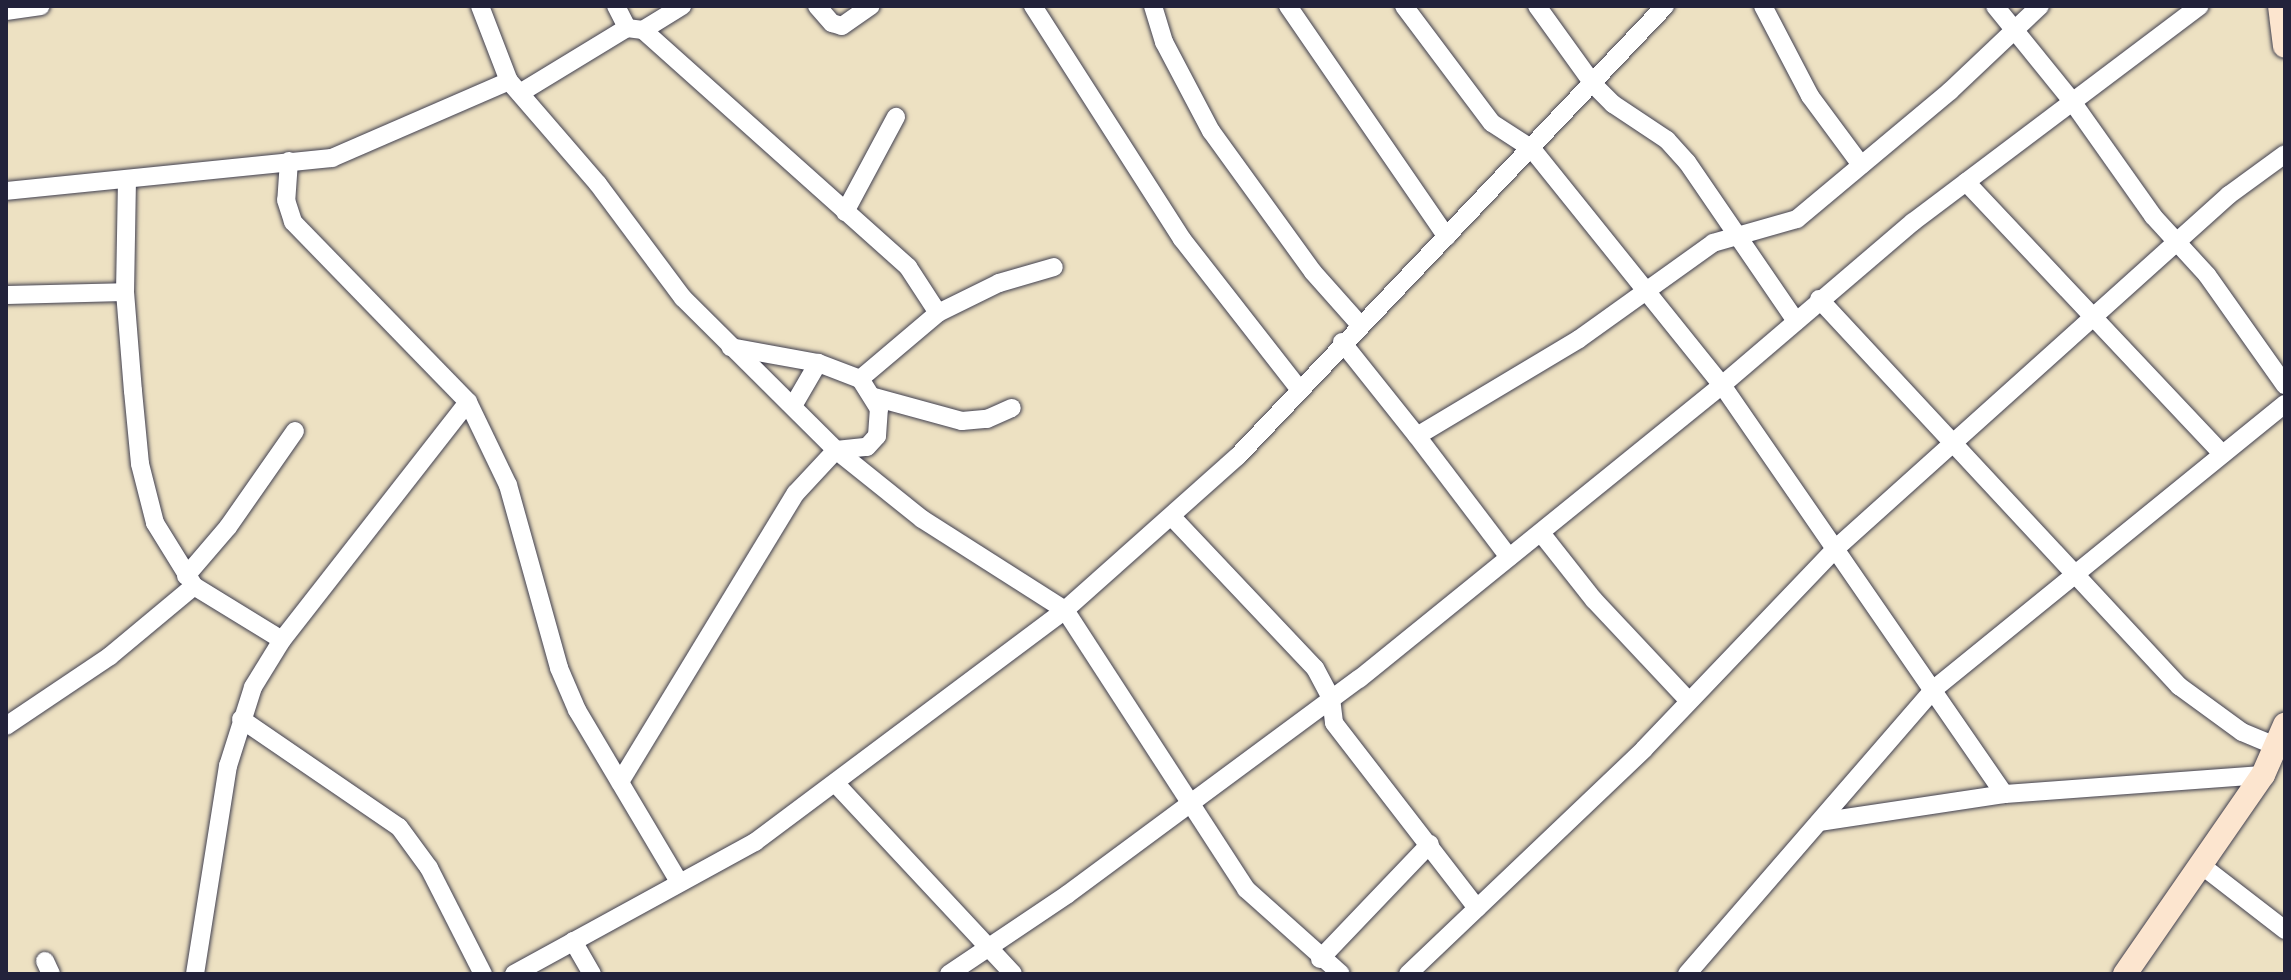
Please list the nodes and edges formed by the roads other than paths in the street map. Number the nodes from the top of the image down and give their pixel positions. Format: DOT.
graph roads {
  1 [pos="41,6"];
  2 [pos="480,6"];
  3 [pos="616,6"];
  4 [pos="682,6"];
  5 [pos="817,6"];
  6 [pos="871,6"];
  7 [pos="1033,6"];
  8 [pos="1153,6"];
  9 [pos="1288,6"];
  10 [pos="1404,6"];
  11 [pos="1537,6"];
  12 [pos="1640,6"];
  13 [pos="1665,6"];
  14 [pos="1763,6"];
  15 [pos="1995,6"];
  16 [pos="2040,6"];
  17 [pos="2200,6"];
  18 [pos="2280,6"];
  19 [pos="6,11"];
  20 [pos="1648,24"];
  21 [pos="2013,28"];
  22 [pos="635,29"];
  23 [pos="2285,46"];
  24 [pos="1594,85"];
  25 [pos="515,87"];
  26 [pos="2071,100"];
  27 [pos="896,117"];
  28 [pos="1532,149"];
  29 [pos="2285,154"];
  30 [pos="289,161"];
  31 [pos="1861,165"];
  32 [pos="127,179"];
  33 [pos="1966,182"];
  34 [pos="6,191"];
  35 [pos="845,212"];
  36 [pos="1740,235"];
  37 [pos="1447,237"];
  38 [pos="2177,244"];
  39 [pos="1054,267"];
  40 [pos="1644,288"];
  41 [pos="125,292"];
  42 [pos="6,295"];
  43 [pos="1819,299"];
  44 [pos="938,313"];
  45 [pos="2094,320"];
  46 [pos="1796,321"];
  47 [pos="1360,325"];
  48 [pos="1342,342"];
  49 [pos="730,347"];
  50 [pos="818,363"];
  51 [pos="860,379"];
  52 [pos="1722,385"];
  53 [pos="2285,385"];
  54 [pos="1299,389"];
  55 [pos="874,397"];
  56 [pos="468,402"];
  57 [pos="2285,404"];
  58 [pos="793,406"];
  59 [pos="1012,408"];
  60 [pos="295,431"];
  61 [pos="1417,436"];
  62 [pos="1951,442"];
  63 [pos="836,450"];
  64 [pos="2222,454"];
  65 [pos="1172,517"];
  66 [pos="1541,533"];
  67 [pos="1834,550"];
  68 [pos="1509,557"];
  69 [pos="2073,577"];
  70 [pos="190,581"];
  71 [pos="1065,610"];
  72 [pos="282,640"];
  73 [pos="1934,689"];
  74 [pos="1331,698"];
  75 [pos="1687,699"];
  76 [pos="241,719"];
  77 [pos="6,726"];
  78 [pos="2282,741"];
  79 [pos="2263,775"];
  80 [pos="620,782"];
  81 [pos="837,785"];
  82 [pos="2004,794"];
  83 [pos="1188,807"];
  84 [pos="1819,822"];
  85 [pos="1430,844"];
  86 [pos="2201,865"];
  87 [pos="678,880"];
  88 [pos="1477,908"];
  89 [pos="2285,930"];
  90 [pos="573,941"];
  91 [pos="990,949"];
  92 [pos="1320,959"];
  93 [pos="2134,971"];
  94 [pos="195,974"];
  95 [pos="483,974"];
  96 [pos="514,974"];
  97 [pos="592,974"];
  98 [pos="949,974"];
  99 [pos="1013,974"];
  100 [pos="1341,974"];
  101 [pos="1408,974"];
  102 [pos="1687,974"];
  1 -- 19 [label="street"];
  2 -- 25 [label="street"];
  3 -- 22 [label="street"];
  4 -- 22 [label="street"];
  5 -- 6 [label="street"];
  7 -- 54 [label="street"];
  8 -- 47 [label="street"];
  9 -- 37 [label="street"];
  10 -- 28 [label="street"];
  11 -- 24 [label="street"];
  12 -- 20 [label="street"];
  13 -- 20 [label="street"];
  14 -- 31 [label="street"];
  15 -- 21 [label="street"];
  16 -- 21 [label="street"];
  17 -- 26 [label="street"];
  18 -- 23 [label="street"];
  20 -- 24 [label="street"];
  21 -- 26 [label="street"];
  21 -- 31 [label="street"];
  22 -- 25 [label="street"];
  22 -- 35 [label="street"];
  24 -- 28 [label="street"];
  24 -- 36 [label="street"];
  25 -- 30 [label="street"];
  25 -- 49 [label="street"];
  26 -- 33 [label="street"];
  26 -- 38 [label="street"];
  27 -- 35 [label="street"];
  28 -- 37 [label="street"];
  28 -- 40 [label="street"];
  29 -- 38 [label="street"];
  30 -- 32 [label="street"];
  30 -- 56 [label="street"];
  31 -- 36 [label="street"];
  32 -- 34 [label="street"];
  32 -- 41 [label="street"];
  33 -- 43 [label="street"];
  33 -- 45 [label="street"];
  35 -- 44 [label="street"];
  36 -- 40 [label="street"];
  36 -- 46 [label="street"];
  37 -- 47 [label="street"];
  38 -- 45 [label="street"];
  38 -- 53 [label="street"];
  39 -- 44 [label="street"];
  40 -- 52 [label="street"];
  40 -- 61 [label="street"];
  41 -- 42 [label="street"];
  41 -- 70 [label="street"];
  43 -- 46 [label="street"];
  43 -- 62 [label="street"];
  44 -- 51 [label="street"];
  45 -- 62 [label="street"];
  45 -- 64 [label="street"];
  46 -- 52 [label="street"];
  47 -- 48 [label="street"];
  48 -- 54 [label="street"];
  48 -- 61 [label="street"];
  49 -- 50 [label="street"];
  49 -- 58 [label="street"];
  50 -- 51 [label="street"];
  50 -- 58 [label="street"];
  51 -- 55 [label="street"];
  52 -- 66 [label="street"];
  52 -- 67 [label="street"];
  54 -- 65 [label="street"];
  55 -- 59 [label="street"];
  55 -- 63 [label="street"];
  56 -- 72 [label="street"];
  56 -- 80 [label="street"];
  57 -- 64 [label="street"];
  58 -- 63 [label="street"];
  60 -- 70 [label="street"];
  61 -- 68 [label="street"];
  62 -- 67 [label="street"];
  62 -- 69 [label="street"];
  63 -- 71 [label="street"];
  63 -- 80 [label="street"];
  64 -- 69 [label="street"];
  65 -- 71 [label="street"];
  65 -- 74 [label="street"];
  66 -- 68 [label="street"];
  66 -- 75 [label="street"];
  67 -- 73 [label="street"];
  67 -- 75 [label="street"];
  68 -- 74 [label="street"];
  69 -- 73 [label="street"];
  69 -- 78 [label="street"];
  70 -- 72 [label="street"];
  70 -- 77 [label="street"];
  71 -- 81 [label="street"];
  71 -- 83 [label="street"];
  72 -- 76 [label="street"];
  73 -- 82 [label="street"];
  73 -- 84 [label="street"];
  74 -- 83 [label="street"];
  74 -- 85 [label="street"];
  75 -- 88 [label="street"];
  76 -- 94 [label="street"];
  76 -- 95 [label="street"];
  78 -- 79 [label="street"];
  79 -- 82 [label="street"];
  79 -- 86 [label="street"];
  80 -- 87 [label="street"];
  81 -- 87 [label="street"];
  81 -- 91 [label="street"];
  82 -- 84 [label="street"];
  83 -- 91 [label="street"];
  83 -- 92 [label="street"];
  84 -- 102 [label="street"];
  85 -- 88 [label="street"];
  85 -- 92 [label="street"];
  86 -- 89 [label="street"];
  86 -- 93 [label="street"];
  87 -- 90 [label="street"];
  88 -- 101 [label="street"];
  90 -- 96 [label="street"];
  90 -- 97 [label="street"];
  91 -- 98 [label="street"];
  91 -- 99 [label="street"];
  92 -- 100 [label="street"];
}
